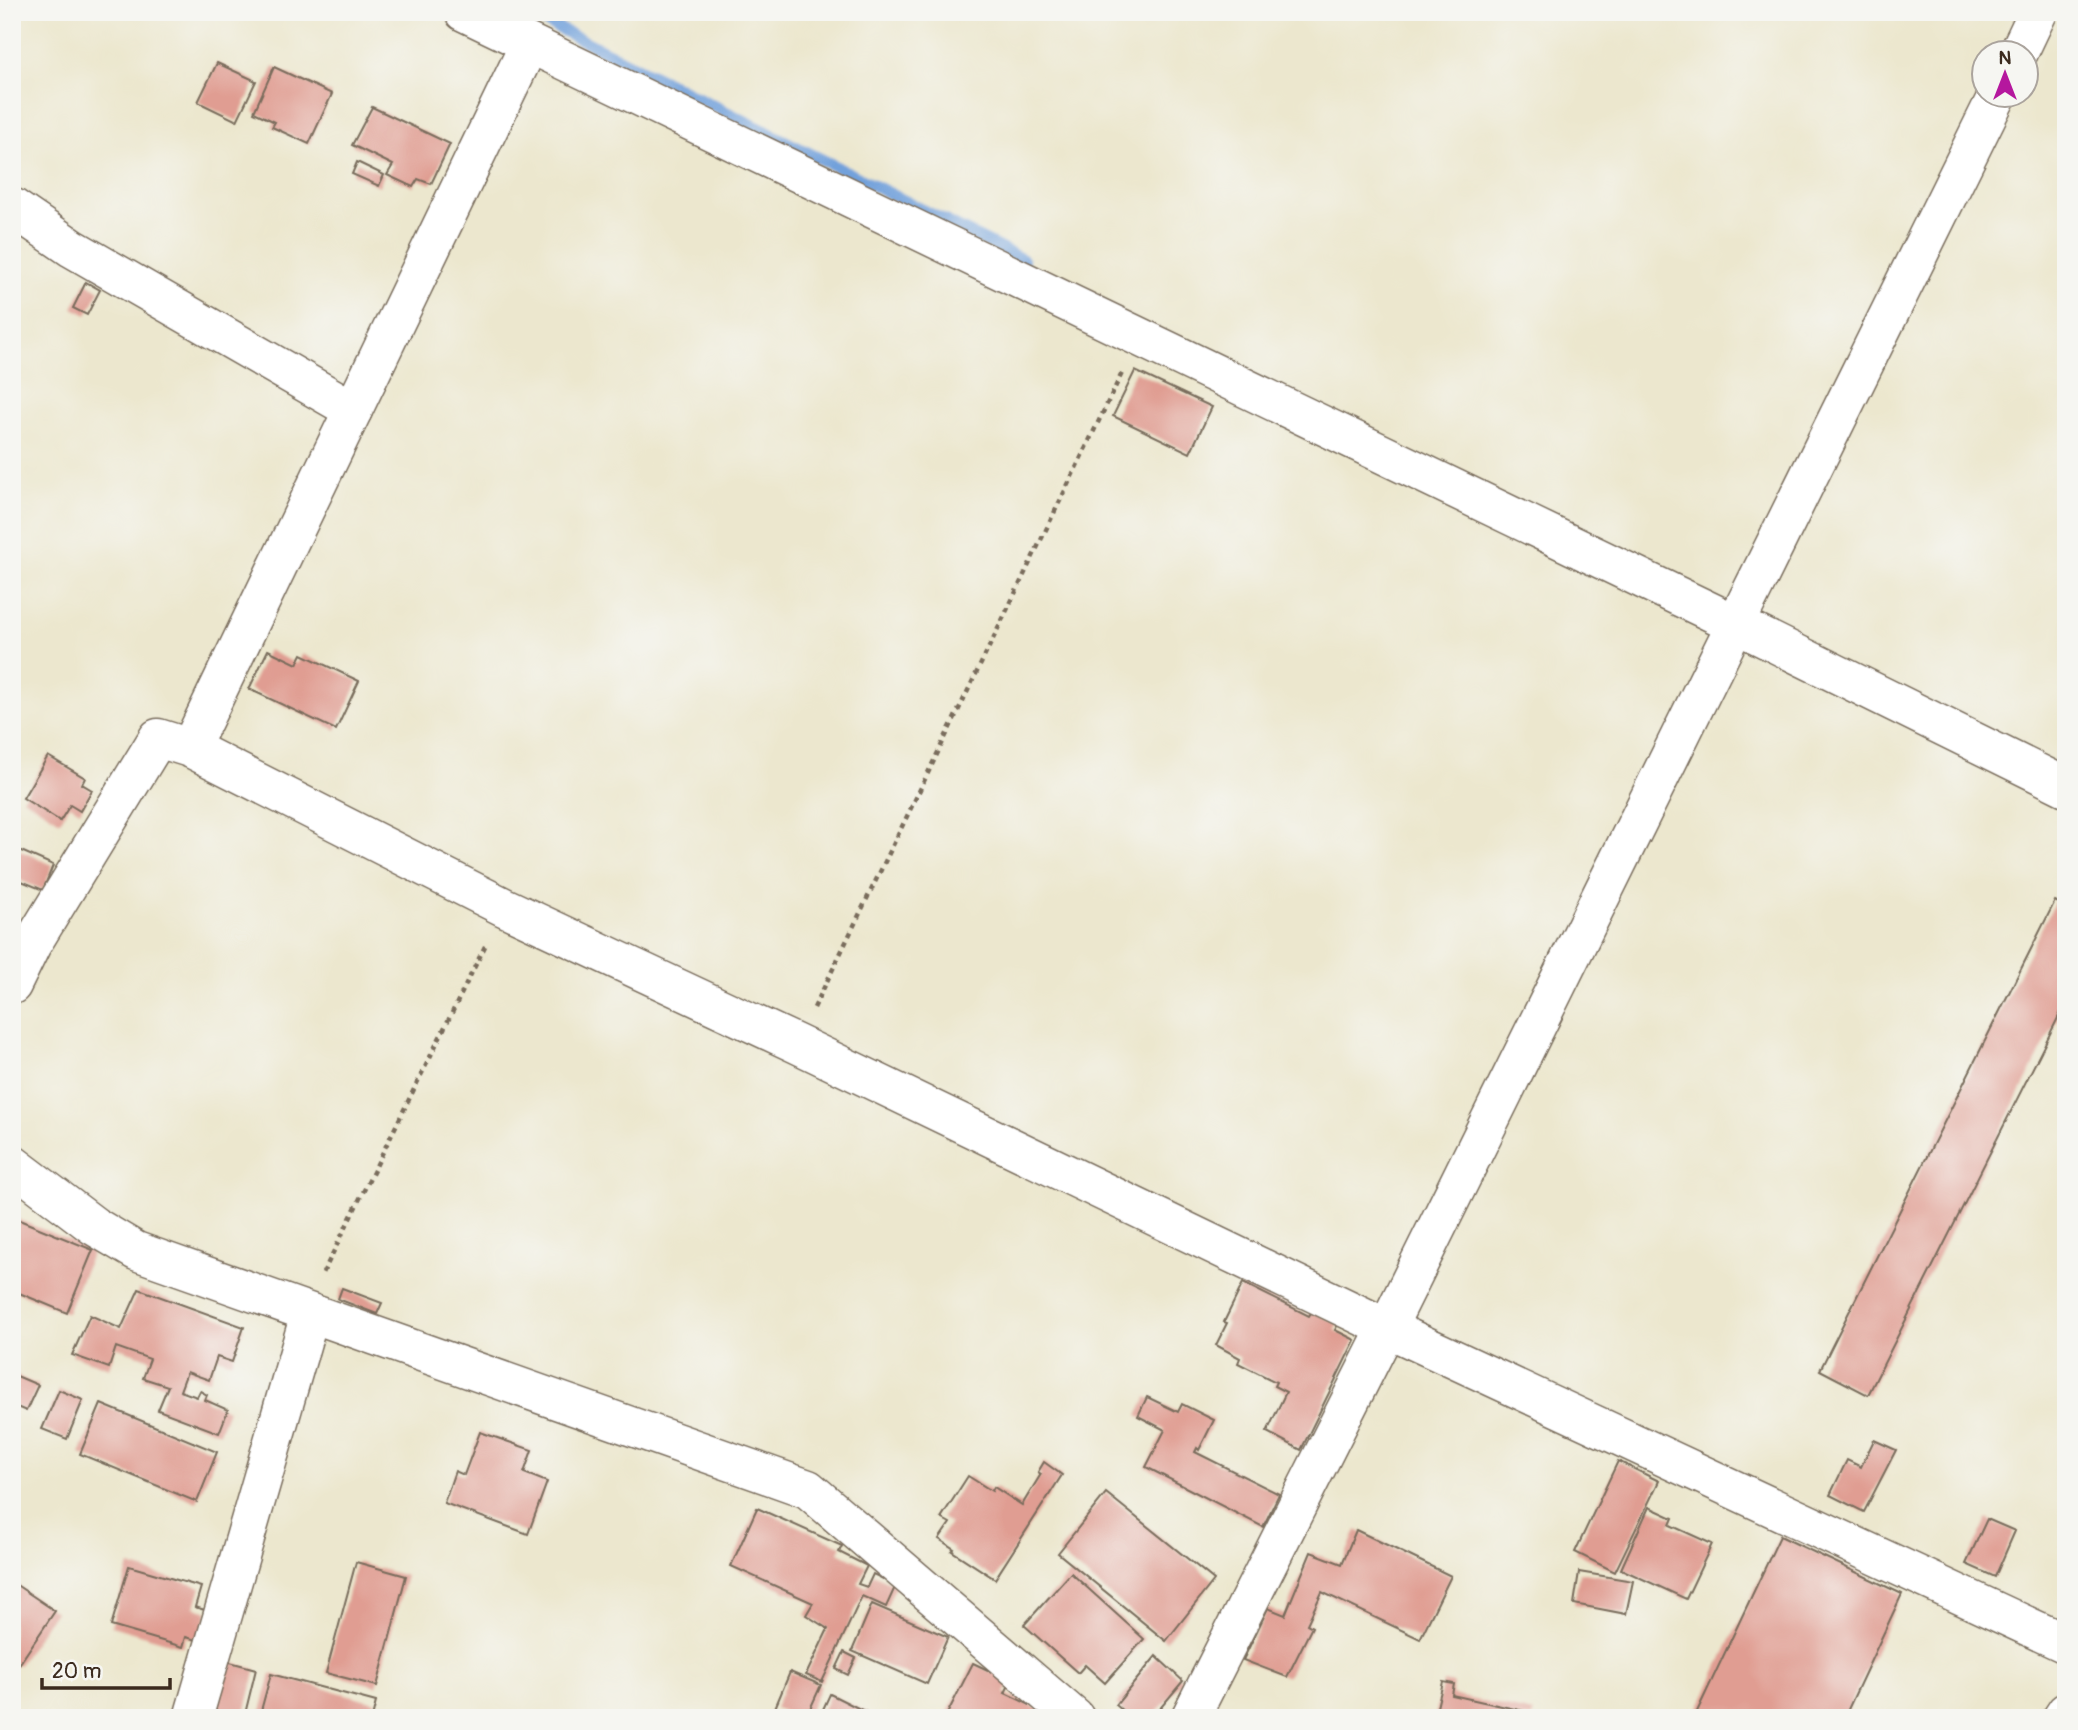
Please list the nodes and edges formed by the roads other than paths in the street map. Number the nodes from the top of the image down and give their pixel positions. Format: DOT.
graph roads {
  1 [pos="464,12"];
  2 [pos="2043,17"];
  3 [pos="2028,38"];
  4 [pos="529,45"];
  5 [pos="1991,108"];
  6 [pos="12,207"];
  7 [pos="353,410"];
  8 [pos="1736,624"];
  9 [pos="190,748"];
  10 [pos="2066,787"];
  11 [pos="12,985"];
  12 [pos="12,1164"];
  13 [pos="310,1314"];
  14 [pos="1387,1328"];
  15 [pos="2066,1644"];
  16 [pos="2066,1712"];
  17 [pos="192,1718"];
  18 [pos="1075,1718"];
  19 [pos="1190,1718"];
  20 [pos="2062,1718"];
  1 -- 4 [label="street"];
  2 -- 3 [label="street"];
  4 -- 7 [label="street"];
  4 -- 8 [label="street"];
  5 -- 8 [label="street"];
  6 -- 7 [label="street"];
  7 -- 9 [label="street"];
  8 -- 10 [label="street"];
  8 -- 14 [label="street"];
  9 -- 11 [label="street"];
  9 -- 14 [label="street"];
  12 -- 13 [label="street"];
  13 -- 17 [label="street"];
  13 -- 18 [label="street"];
  14 -- 15 [label="street"];
  14 -- 19 [label="street"];
  16 -- 20 [label="street"];
}
